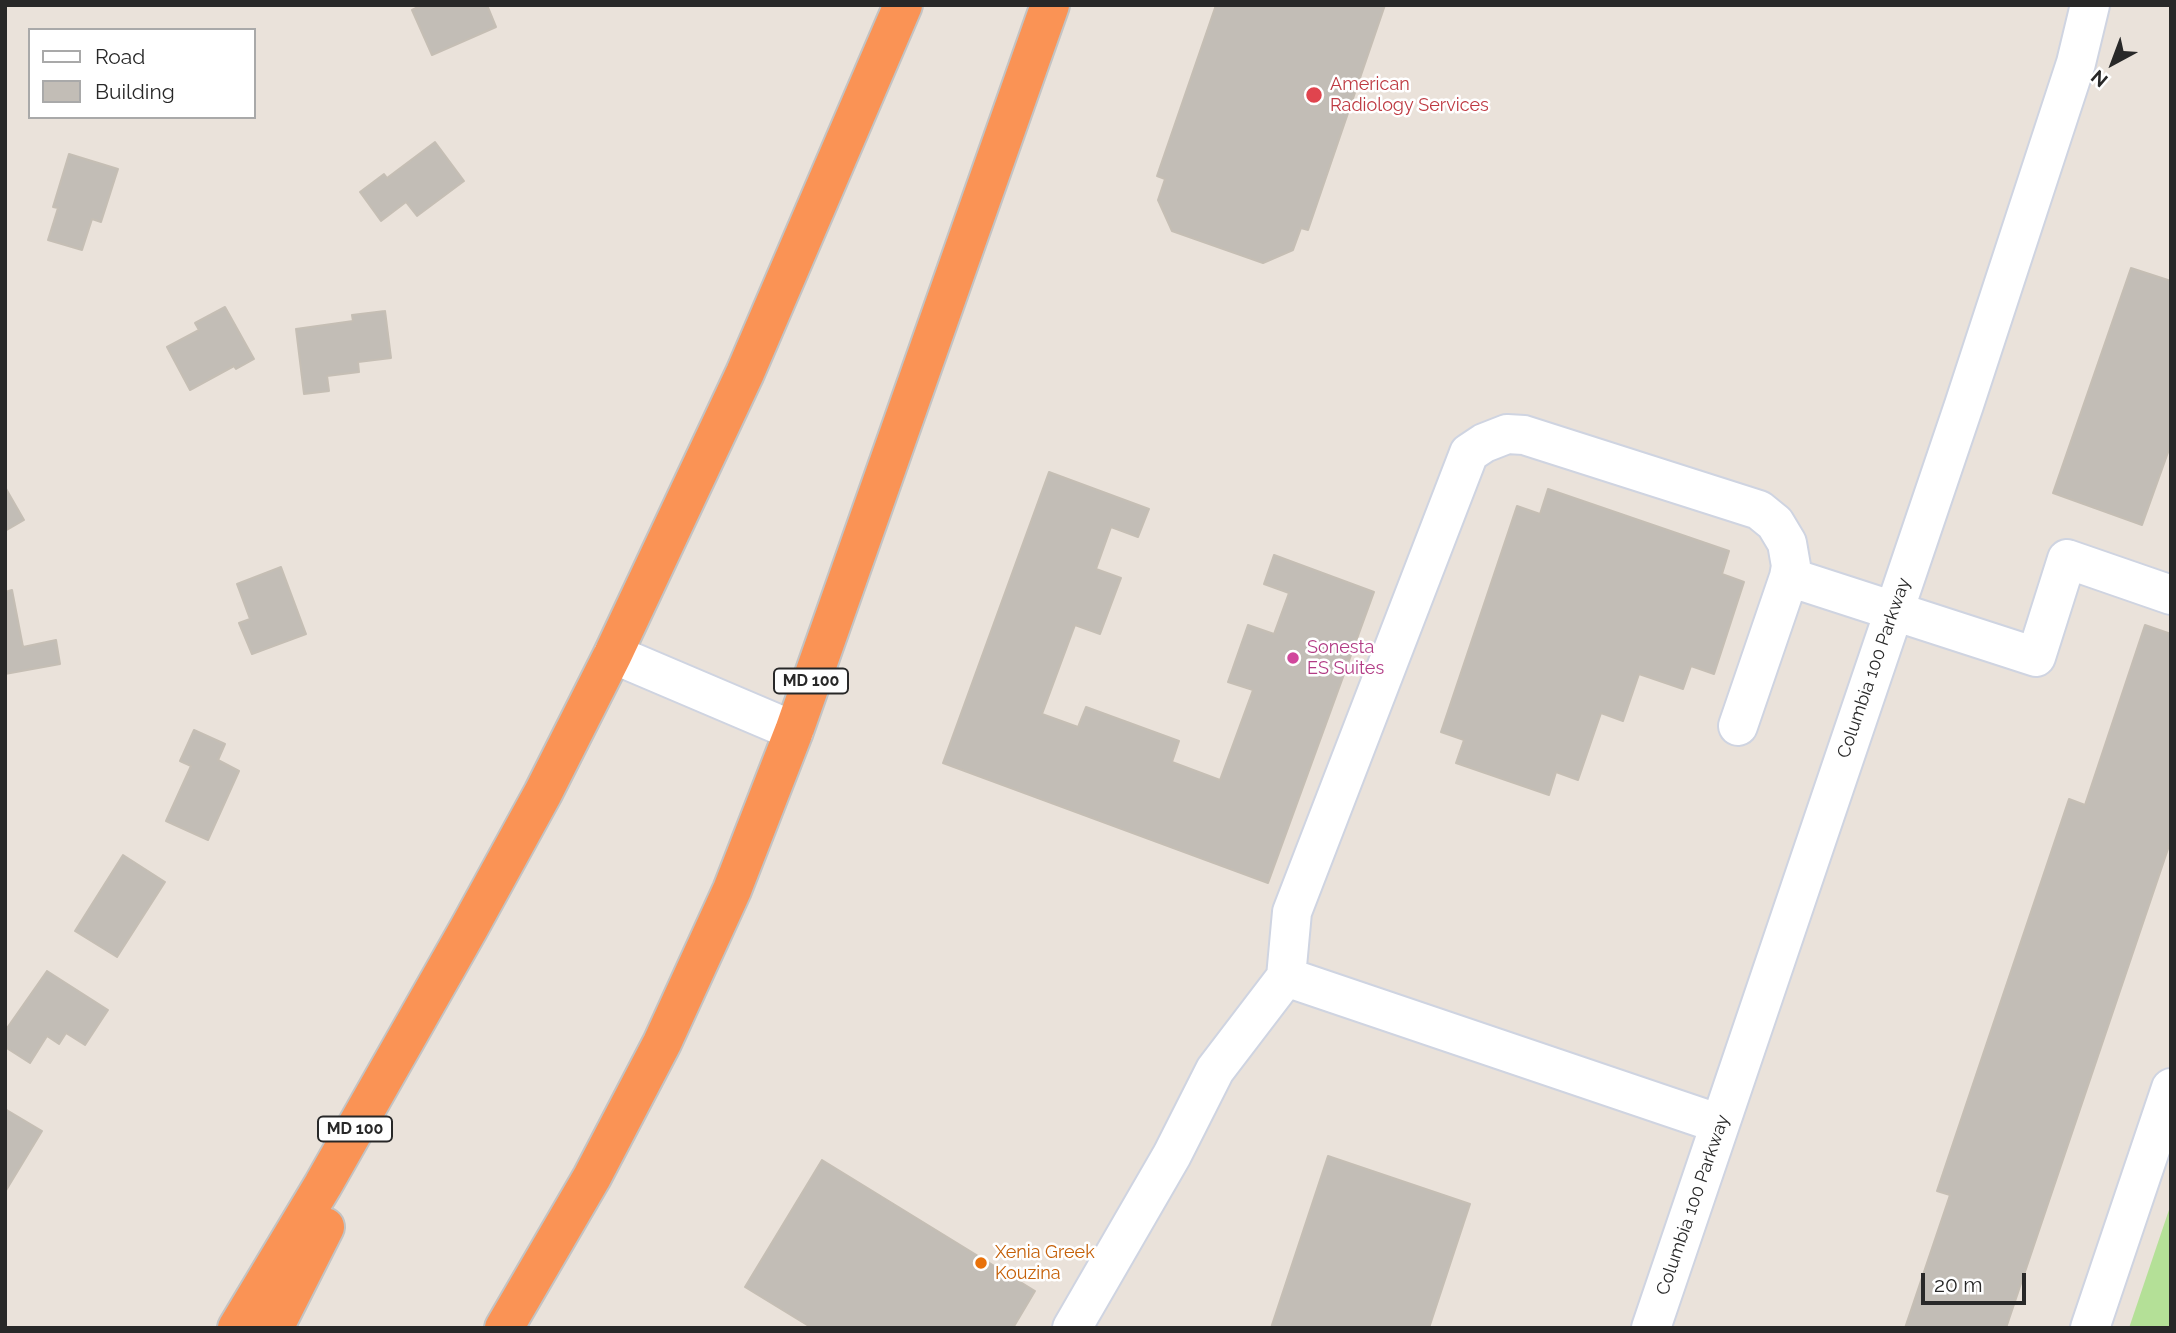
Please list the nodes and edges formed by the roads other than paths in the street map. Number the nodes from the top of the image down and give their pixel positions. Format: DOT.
graph roads {
  1 [pos="903,5"];
  2 [pos="1050,5"];
  3 [pos="2090,5"];
  4 [pos="1789,577"];
  5 [pos="2171,595"];
  6 [pos="1893,612"];
  7 [pos="613,654"];
  8 [pos="1738,726"];
  9 [pos="794,731"];
  10 [pos="469,928"];
  11 [pos="1286,977"];
  12 [pos="2171,1088"];
  13 [pos="1720,1124"];
  14 [pos="1661,1325"];
  15 [pos="237,1328"];
  16 [pos="274,1328"];
  17 [pos="504,1328"];
  18 [pos="1072,1328"];
  19 [pos="2090,1328"];
  1 -- 7 [label="highway, MD 100"];
  2 -- 9 [label="highway, MD 100"];
  3 -- 6 [label="street, Columbia 100 Parkway"];
  4 -- 6 [label="street"];
  4 -- 8 [label="street"];
  4 -- 11 [label="street"];
  5 -- 6 [label="street"];
  6 -- 13 [label="street, Columbia 100 Parkway"];
  7 -- 9 [label="street"];
  7 -- 10 [label="highway, MD 100"];
  9 -- 17 [label="highway, MD 100"];
  10 -- 15 [label="highway, MD 100"];
  10 -- 16 [label="highway"];
  11 -- 13 [label="street"];
  11 -- 18 [label="street"];
  12 -- 19 [label="street"];
  13 -- 14 [label="street, Columbia 100 Parkway"];
}
